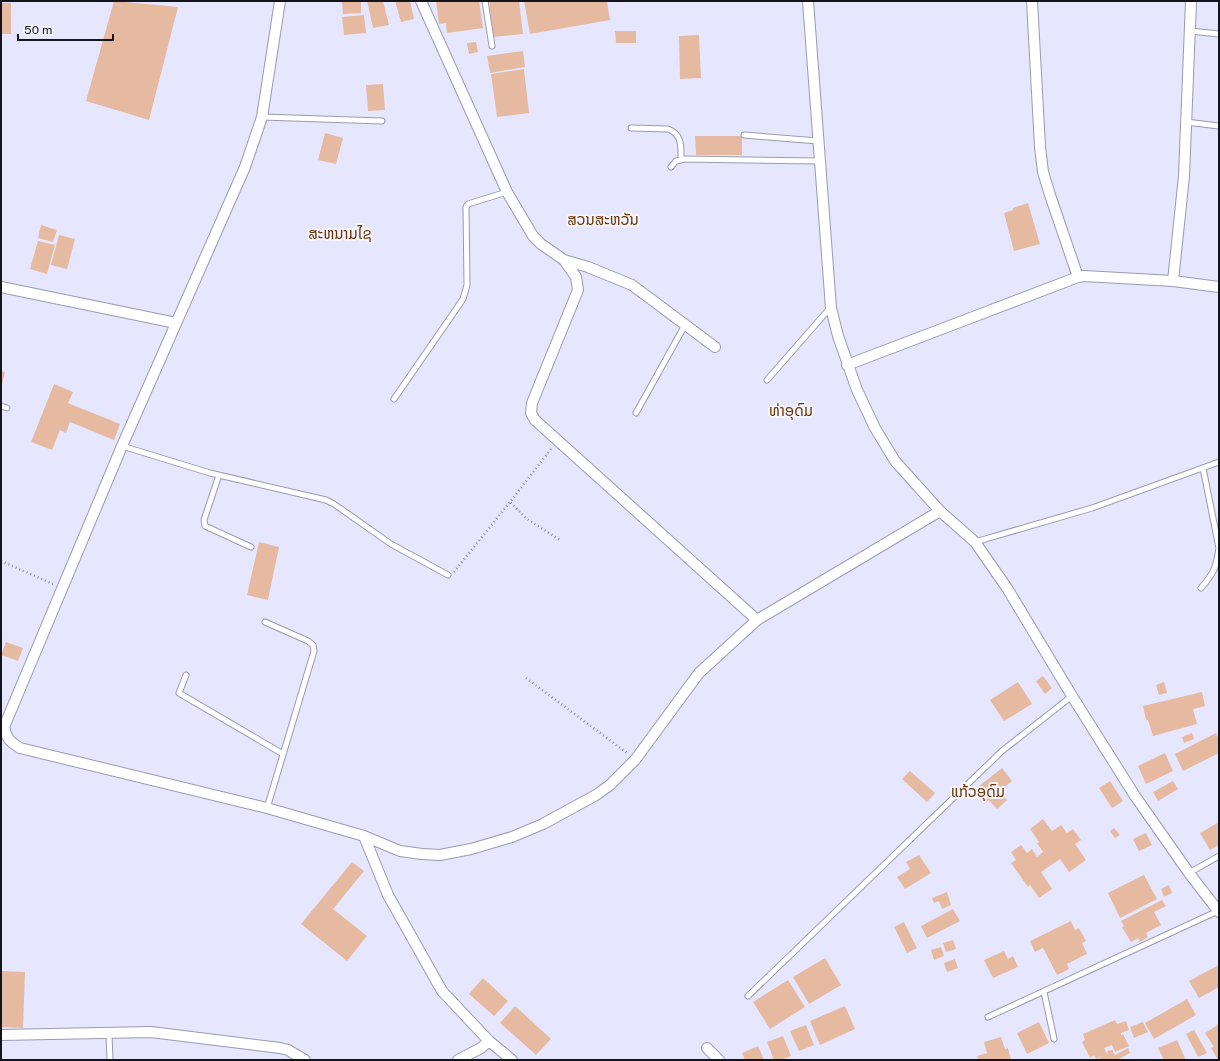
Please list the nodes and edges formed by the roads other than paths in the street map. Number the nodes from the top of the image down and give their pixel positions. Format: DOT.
graph roads {
  1 [pos="280,1"];
  2 [pos="421,1"];
  3 [pos="485,1"];
  4 [pos="808,1"];
  5 [pos="1032,1"];
  6 [pos="1191,1"];
  7 [pos="1190,31"];
  8 [pos="1219,34"];
  9 [pos="492,46"];
  10 [pos="262,117"];
  11 [pos="382,121"];
  12 [pos="1186,122"];
  13 [pos="1219,126"];
  14 [pos="631,128"];
  15 [pos="744,135"];
  16 [pos="818,141"];
  17 [pos="681,159"];
  18 [pos="819,161"];
  19 [pos="671,167"];
  20 [pos="507,192"];
  21 [pos="564,260"];
  22 [pos="1078,277"];
  23 [pos="1173,281"];
  24 [pos="1,287"];
  25 [pos="1219,287"];
  26 [pos="831,308"];
  27 [pos="176,323"];
  28 [pos="685,325"];
  29 [pos="715,347"];
  30 [pos="847,365"];
  31 [pos="767,380"];
  32 [pos="394,399"];
  33 [pos="1,406"];
  34 [pos="7,408"];
  35 [pos="636,413"];
  36 [pos="122,446"];
  37 [pos="1219,462"];
  38 [pos="1203,468"];
  39 [pos="219,475"];
  40 [pos="940,511"];
  41 [pos="975,542"];
  42 [pos="251,547"];
  43 [pos="1219,548"];
  44 [pos="448,575"];
  45 [pos="1201,588"];
  46 [pos="757,620"];
  47 [pos="265,622"];
  48 [pos="186,675"];
  49 [pos="1072,696"];
  50 [pos="3,727"];
  51 [pos="283,754"];
  52 [pos="267,808"];
  53 [pos="364,836"];
  54 [pos="1219,856"];
  55 [pos="1189,873"];
  56 [pos="1219,912"];
  57 [pos="1044,992"];
  58 [pos="748,996"];
  59 [pos="988,1017"];
  60 [pos="109,1034"];
  61 [pos="1,1035"];
  62 [pos="1054,1040"];
  63 [pos="490,1041"];
  64 [pos="706,1048"];
  65 [pos="110,1060"];
  66 [pos="305,1060"];
  67 [pos="458,1060"];
  68 [pos="512,1060"];
  69 [pos="719,1060"];
  1 -- 10 [label="street"];
  2 -- 20 [label="street"];
  3 -- 9 [label="lane"];
  4 -- 16 [label="street"];
  5 -- 22 [label="street"];
  6 -- 7 [label="street"];
  7 -- 8 [label="lane"];
  7 -- 12 [label="street"];
  10 -- 11 [label="lane"];
  10 -- 27 [label="street"];
  12 -- 13 [label="lane"];
  12 -- 23 [label="street"];
  14 -- 17 [label="lane"];
  15 -- 16 [label="lane"];
  16 -- 18 [label="street"];
  17 -- 18 [label="lane"];
  17 -- 19 [label="lane"];
  18 -- 26 [label="street"];
  20 -- 21 [label="street"];
  20 -- 32 [label="lane"];
  21 -- 28 [label="street"];
  21 -- 46 [label="street"];
  22 -- 23 [label="street"];
  22 -- 30 [label="street"];
  23 -- 25 [label="street"];
  24 -- 27 [label="street"];
  26 -- 30 [label="street"];
  26 -- 31 [label="lane"];
  27 -- 36 [label="street"];
  28 -- 29 [label="street"];
  28 -- 35 [label="lane"];
  30 -- 40 [label="street"];
  33 -- 34 [label="lane"];
  36 -- 39 [label="lane"];
  36 -- 50 [label="street"];
  37 -- 38 [label="lane"];
  38 -- 41 [label="lane"];
  38 -- 43 [label="lane"];
  39 -- 42 [label="lane"];
  39 -- 44 [label="lane"];
  40 -- 41 [label="street"];
  40 -- 46 [label="street"];
  41 -- 49 [label="street"];
  43 -- 45 [label="lane"];
  46 -- 53 [label="street"];
  47 -- 51 [label="lane"];
  48 -- 51 [label="lane"];
  49 -- 55 [label="street"];
  49 -- 58 [label="lane"];
  50 -- 52 [label="street"];
  51 -- 52 [label="lane"];
  52 -- 53 [label="street"];
  53 -- 63 [label="street"];
  54 -- 55 [label="lane"];
  55 -- 56 [label="street"];
  56 -- 57 [label="lane"];
  57 -- 59 [label="lane"];
  57 -- 62 [label="lane"];
  60 -- 61 [label="street"];
  60 -- 65 [label="lane"];
  60 -- 66 [label="street"];
  63 -- 67 [label="street"];
  63 -- 68 [label="street"];
  64 -- 69 [label="street"];
}
